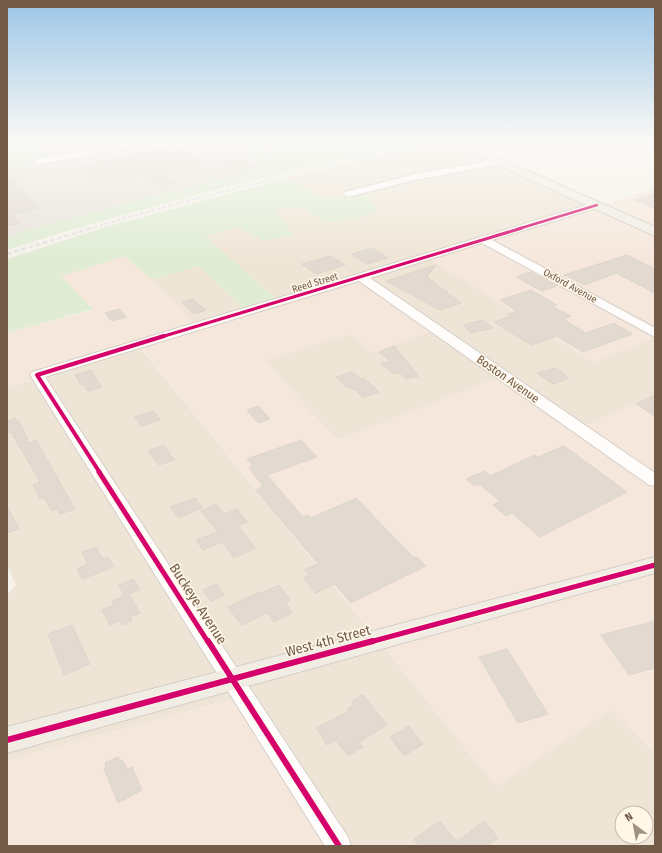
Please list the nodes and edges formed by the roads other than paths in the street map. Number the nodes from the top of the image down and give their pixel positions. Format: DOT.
graph roads {
  1 [pos="399,182"];
  2 [pos="543,182"];
  3 [pos="348,194"];
  4 [pos="597,206"];
  5 [pos="655,232"];
  6 [pos="484,240"];
  7 [pos="361,277"];
  8 [pos="655,333"];
  9 [pos="37,375"];
  10 [pos="655,481"];
  11 [pos="655,565"];
  12 [pos="233,679"];
  13 [pos="7,740"];
  14 [pos="339,846"];
  1 -- 3 [label="street"];
  2 -- 4 [label="main road"];
  4 -- 5 [label="main road"];
  4 -- 6 [label="street, Reed Street"];
  6 -- 7 [label="street, Reed Street"];
  6 -- 8 [label="street, Oxford Avenue"];
  7 -- 9 [label="street, Reed Street"];
  7 -- 10 [label="street, Boston Avenue"];
  9 -- 12 [label="street, Buckeye Avenue"];
  11 -- 12 [label="main road, West 4th Street"];
  12 -- 13 [label="main road, West 4th Street"];
  12 -- 14 [label="street, Buckeye Avenue"];
}
